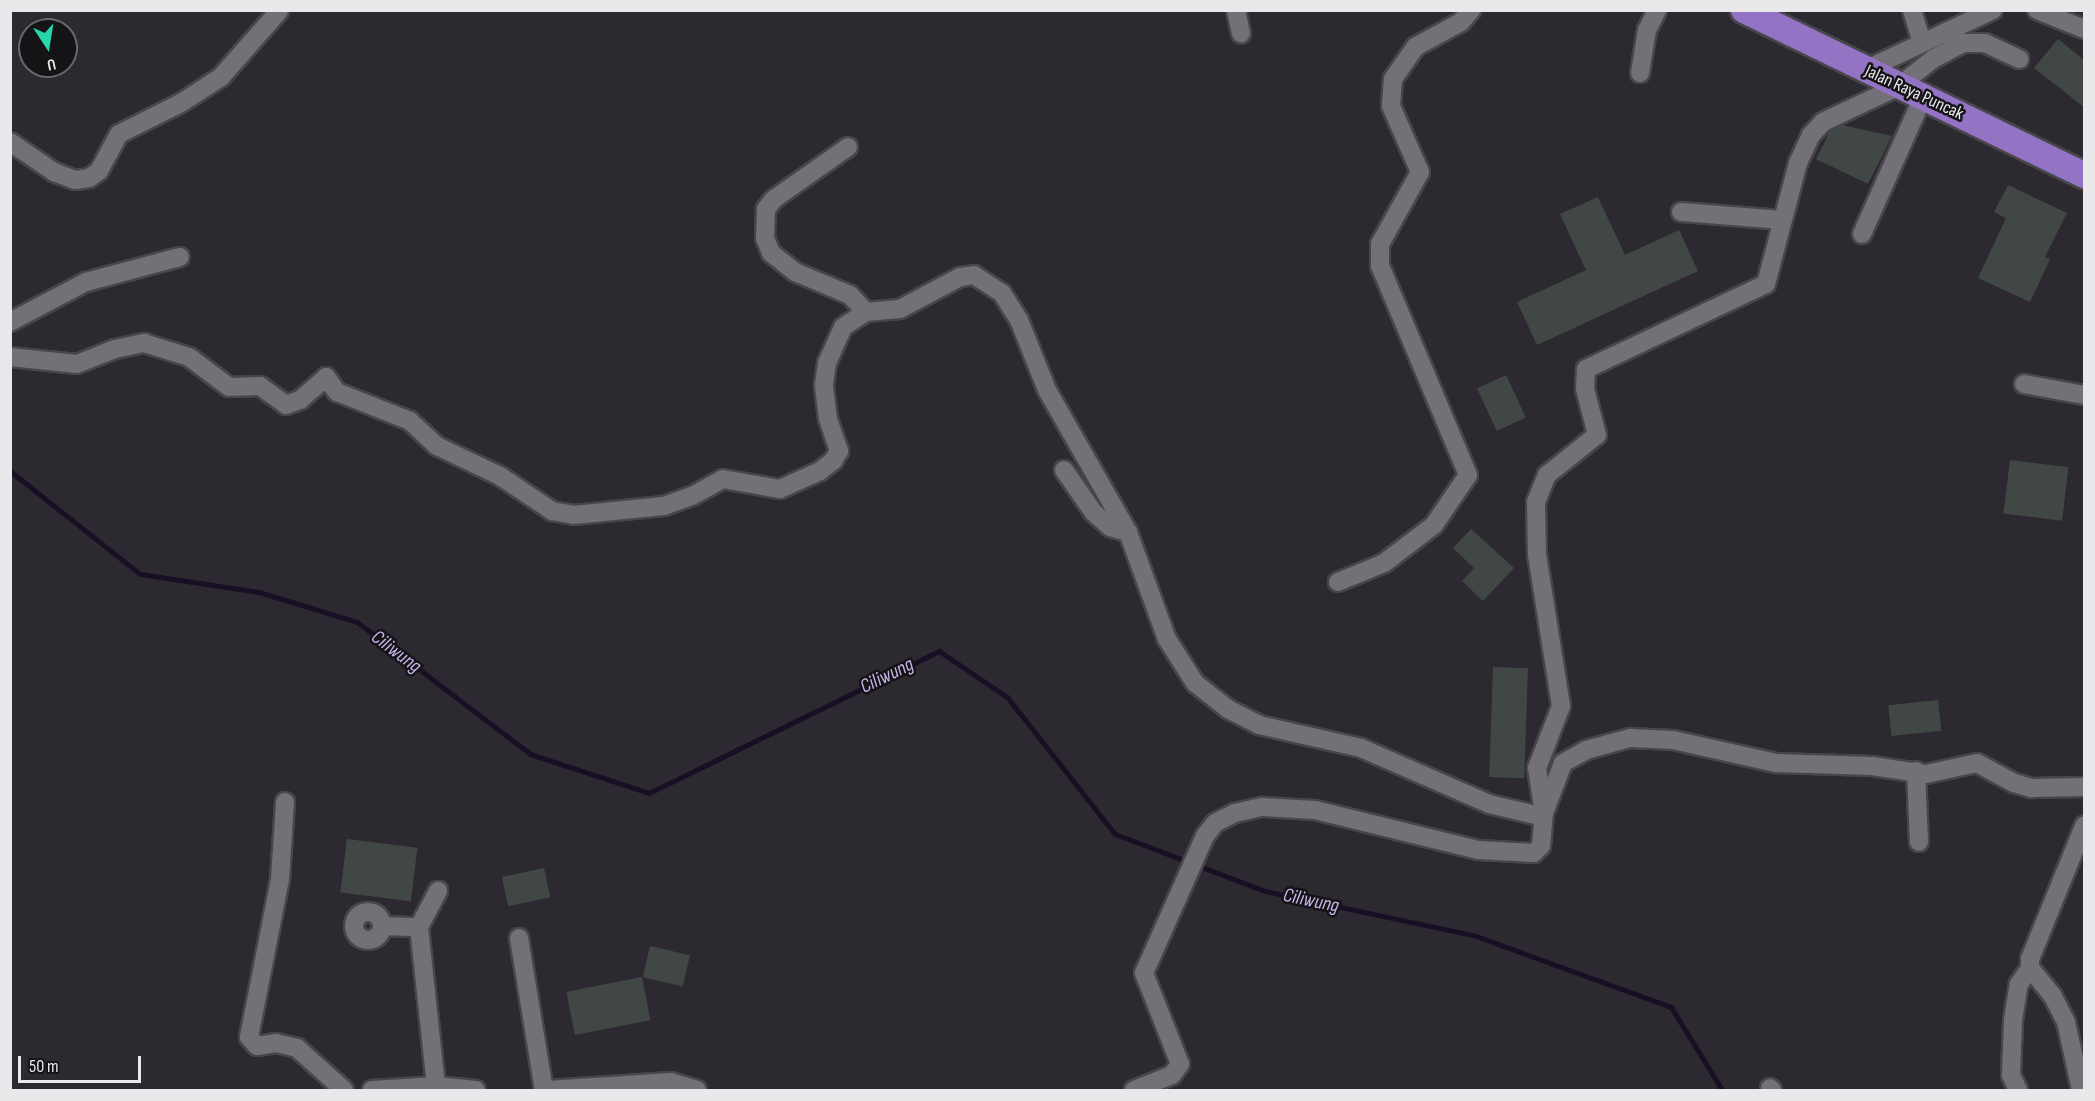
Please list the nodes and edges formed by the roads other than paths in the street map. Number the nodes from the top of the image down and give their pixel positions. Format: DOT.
graph roads {
  1 [pos="279,10"];
  2 [pos="1236,10"];
  3 [pos="1471,10"];
  4 [pos="1657,10"];
  5 [pos="1744,10"];
  6 [pos="1912,10"];
  7 [pos="2037,10"];
  8 [pos="1989,11"];
  9 [pos="2085,28"];
  10 [pos="1241,33"];
  11 [pos="1922,42"];
  12 [pos="2020,58"];
  13 [pos="1865,70"];
  14 [pos="1640,73"];
  15 [pos="1899,86"];
  16 [pos="1923,97"];
  17 [pos="10,142"];
  18 [pos="848,147"];
  19 [pos="2085,175"];
  20 [pos="1681,212"];
  21 [pos="1784,220"];
  22 [pos="1862,234"];
  23 [pos="180,257"];
  24 [pos="866,312"];
  25 [pos="10,322"];
  26 [pos="10,357"];
  27 [pos="2024,384"];
  28 [pos="2085,395"];
  29 [pos="1064,470"];
  30 [pos="1128,532"];
  31 [pos="1338,582"];
  32 [pos="1916,771"];
  33 [pos="2085,787"];
  34 [pos="285,802"];
  35 [pos="1544,813"];
  36 [pos="2085,826"];
  37 [pos="1919,842"];
  38 [pos="438,891"];
  39 [pos="382,927"];
  40 [pos="419,927"];
  41 [pos="519,938"];
  42 [pos="2030,968"];
  43 [pos="436,1086"];
  44 [pos="344,1090"];
  45 [pos="372,1090"];
  46 [pos="476,1090"];
  47 [pos="545,1090"];
  48 [pos="697,1090"];
  49 [pos="1134,1090"];
  50 [pos="2018,1090"];
  51 [pos="2081,1090"];
  1 -- 17 [label="street"];
  2 -- 10 [label="street"];
  3 -- 31 [label="street"];
  4 -- 14 [label="street"];
  5 -- 13 [label="highway, Jalan Raya Puncak"];
  6 -- 11 [label="street"];
  7 -- 9 [label="street"];
  8 -- 11 [label="street"];
  11 -- 13 [label="street"];
  12 -- 15 [label="street"];
  13 -- 15 [label="highway, Jalan Raya Puncak"];
  15 -- 16 [label="highway, Jalan Raya Puncak"];
  15 -- 21 [label="street"];
  16 -- 19 [label="highway, Jalan Raya Puncak"];
  16 -- 22 [label="street"];
  18 -- 24 [label="street"];
  20 -- 21 [label="street"];
  21 -- 35 [label="street"];
  23 -- 25 [label="street"];
  24 -- 26 [label="street"];
  24 -- 30 [label="street"];
  27 -- 28 [label="street"];
  29 -- 30 [label="street"];
  30 -- 35 [label="street"];
  32 -- 33 [label="street"];
  32 -- 35 [label="street"];
  32 -- 37 [label="street"];
  34 -- 44 [label="street"];
  35 -- 49 [label="street"];
  36 -- 42 [label="street"];
  38 -- 40 [label="street"];
  39 -- 40 [label="street"];
  40 -- 43 [label="street"];
  41 -- 47 [label="street"];
  42 -- 50 [label="street"];
  42 -- 51 [label="street"];
  43 -- 45 [label="street"];
  43 -- 46 [label="street"];
  47 -- 48 [label="street"];
}
